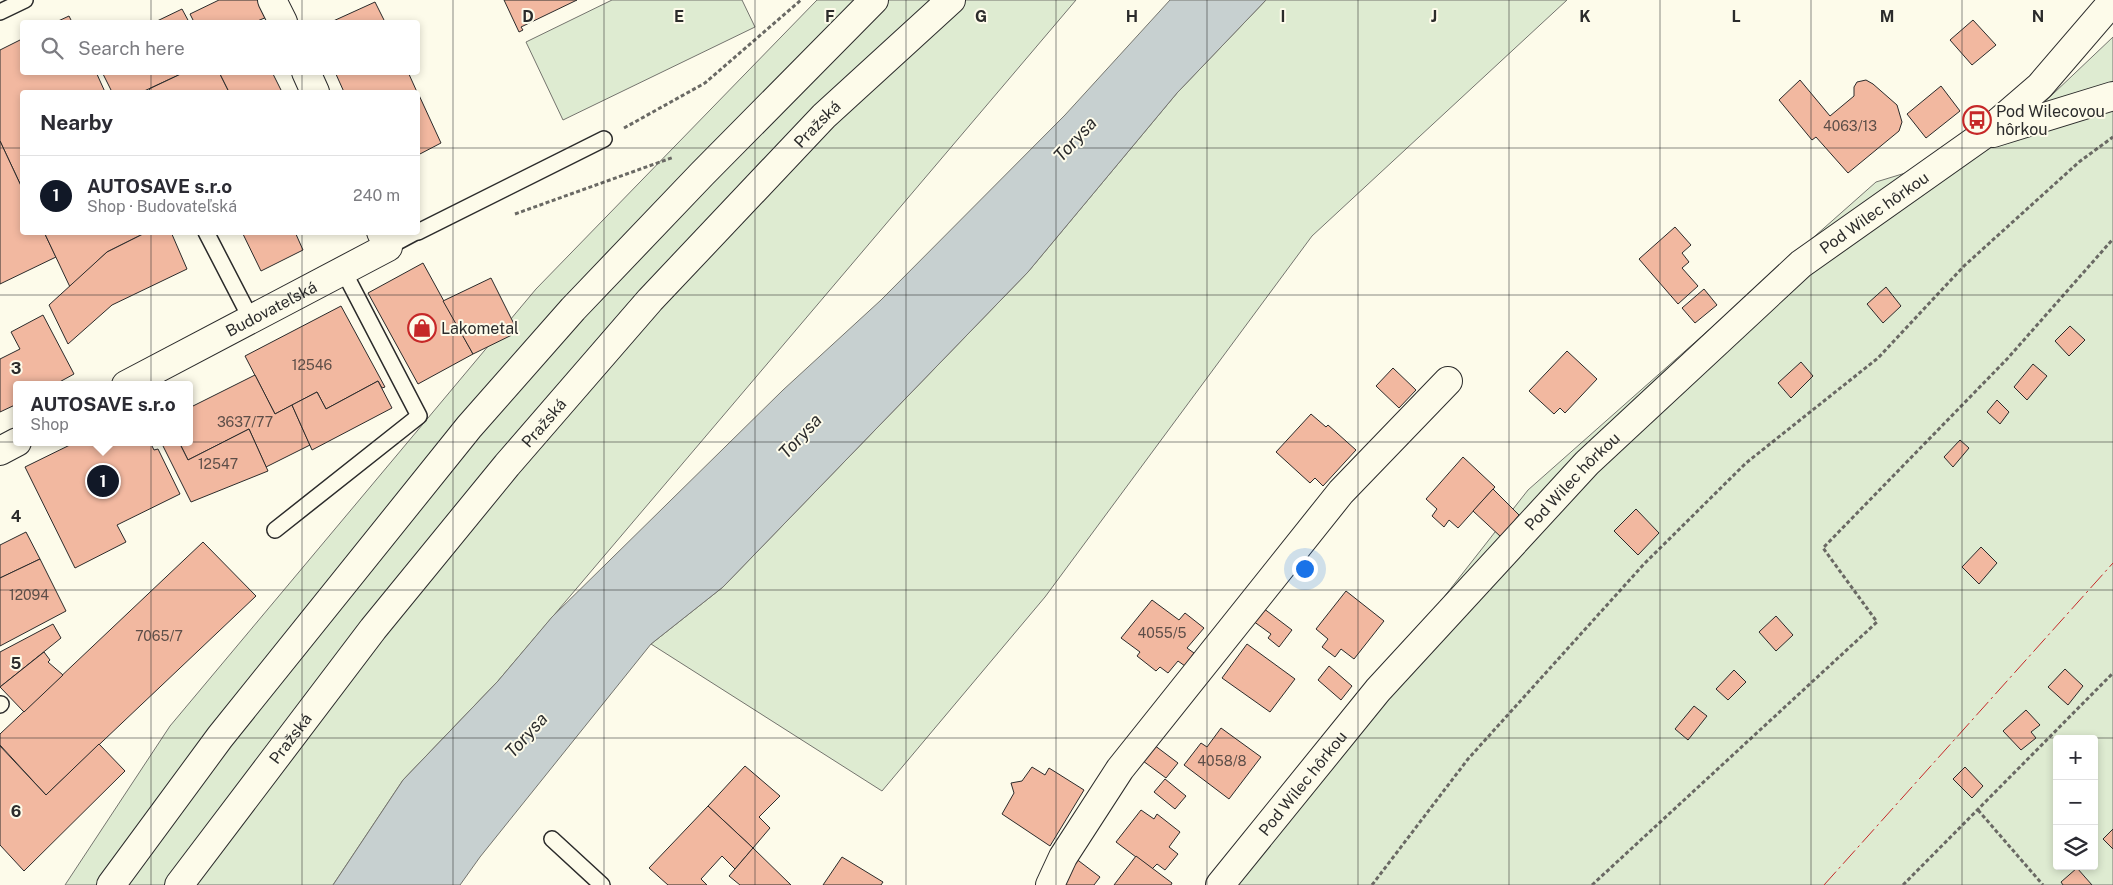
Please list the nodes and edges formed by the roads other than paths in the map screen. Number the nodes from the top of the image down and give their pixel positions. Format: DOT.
graph roads {
  1 [pos="25,0"];
  2 [pos="272,0"];
  3 [pos="874,0"];
  4 [pos="951,0"];
  5 [pos="2113,1"];
  6 [pos="0,12"];
  7 [pos="282,20"];
  8 [pos="307,75"];
  9 [pos="314,90"];
  10 [pos="2113,96"];
  11 [pos="1982,136"];
  12 [pos="604,139"];
  13 [pos="420,231"];
  14 [pos="208,235"];
  15 [pos="405,235"];
  16 [pos="384,240"];
  17 [pos="342,270"];
  18 [pos="250,319"];
  19 [pos="134,381"];
  20 [pos="1448,381"];
  21 [pos="13,444"];
  22 [pos="0,451"];
  23 [pos="274,530"];
  24 [pos="552,839"];
  25 [pos="111,885"];
  26 [pos="179,885"];
  27 [pos="602,885"];
  28 [pos="1050,885"];
  29 [pos="1220,885"];
  1 -- 6 [label="lane"];
  2 -- 7 [label="street"];
  3 -- 25 [label="street"];
  4 -- 26 [label="street, Pražská"];
  5 -- 11 [label="street, Pod Wilec hôrkou"];
  8 -- 9 [label="street"];
  10 -- 11 [label="street, Pod Wilec hôrkou"];
  11 -- 29 [label="street, Pod Wilec hôrkou"];
  12 -- 13 [label="lane, Budovateľská"];
  14 -- 18 [label="lane"];
  15 -- 16 [label="lane, Budovateľská"];
  16 -- 17 [label="street, Budovateľská"];
  17 -- 18 [label="street, Budovateľská"];
  17 -- 23 [label="lane"];
  18 -- 19 [label="street, Budovateľská"];
  20 -- 28 [label="street"];
  21 -- 22 [label="street"];
  24 -- 27 [label="lane"];
}
